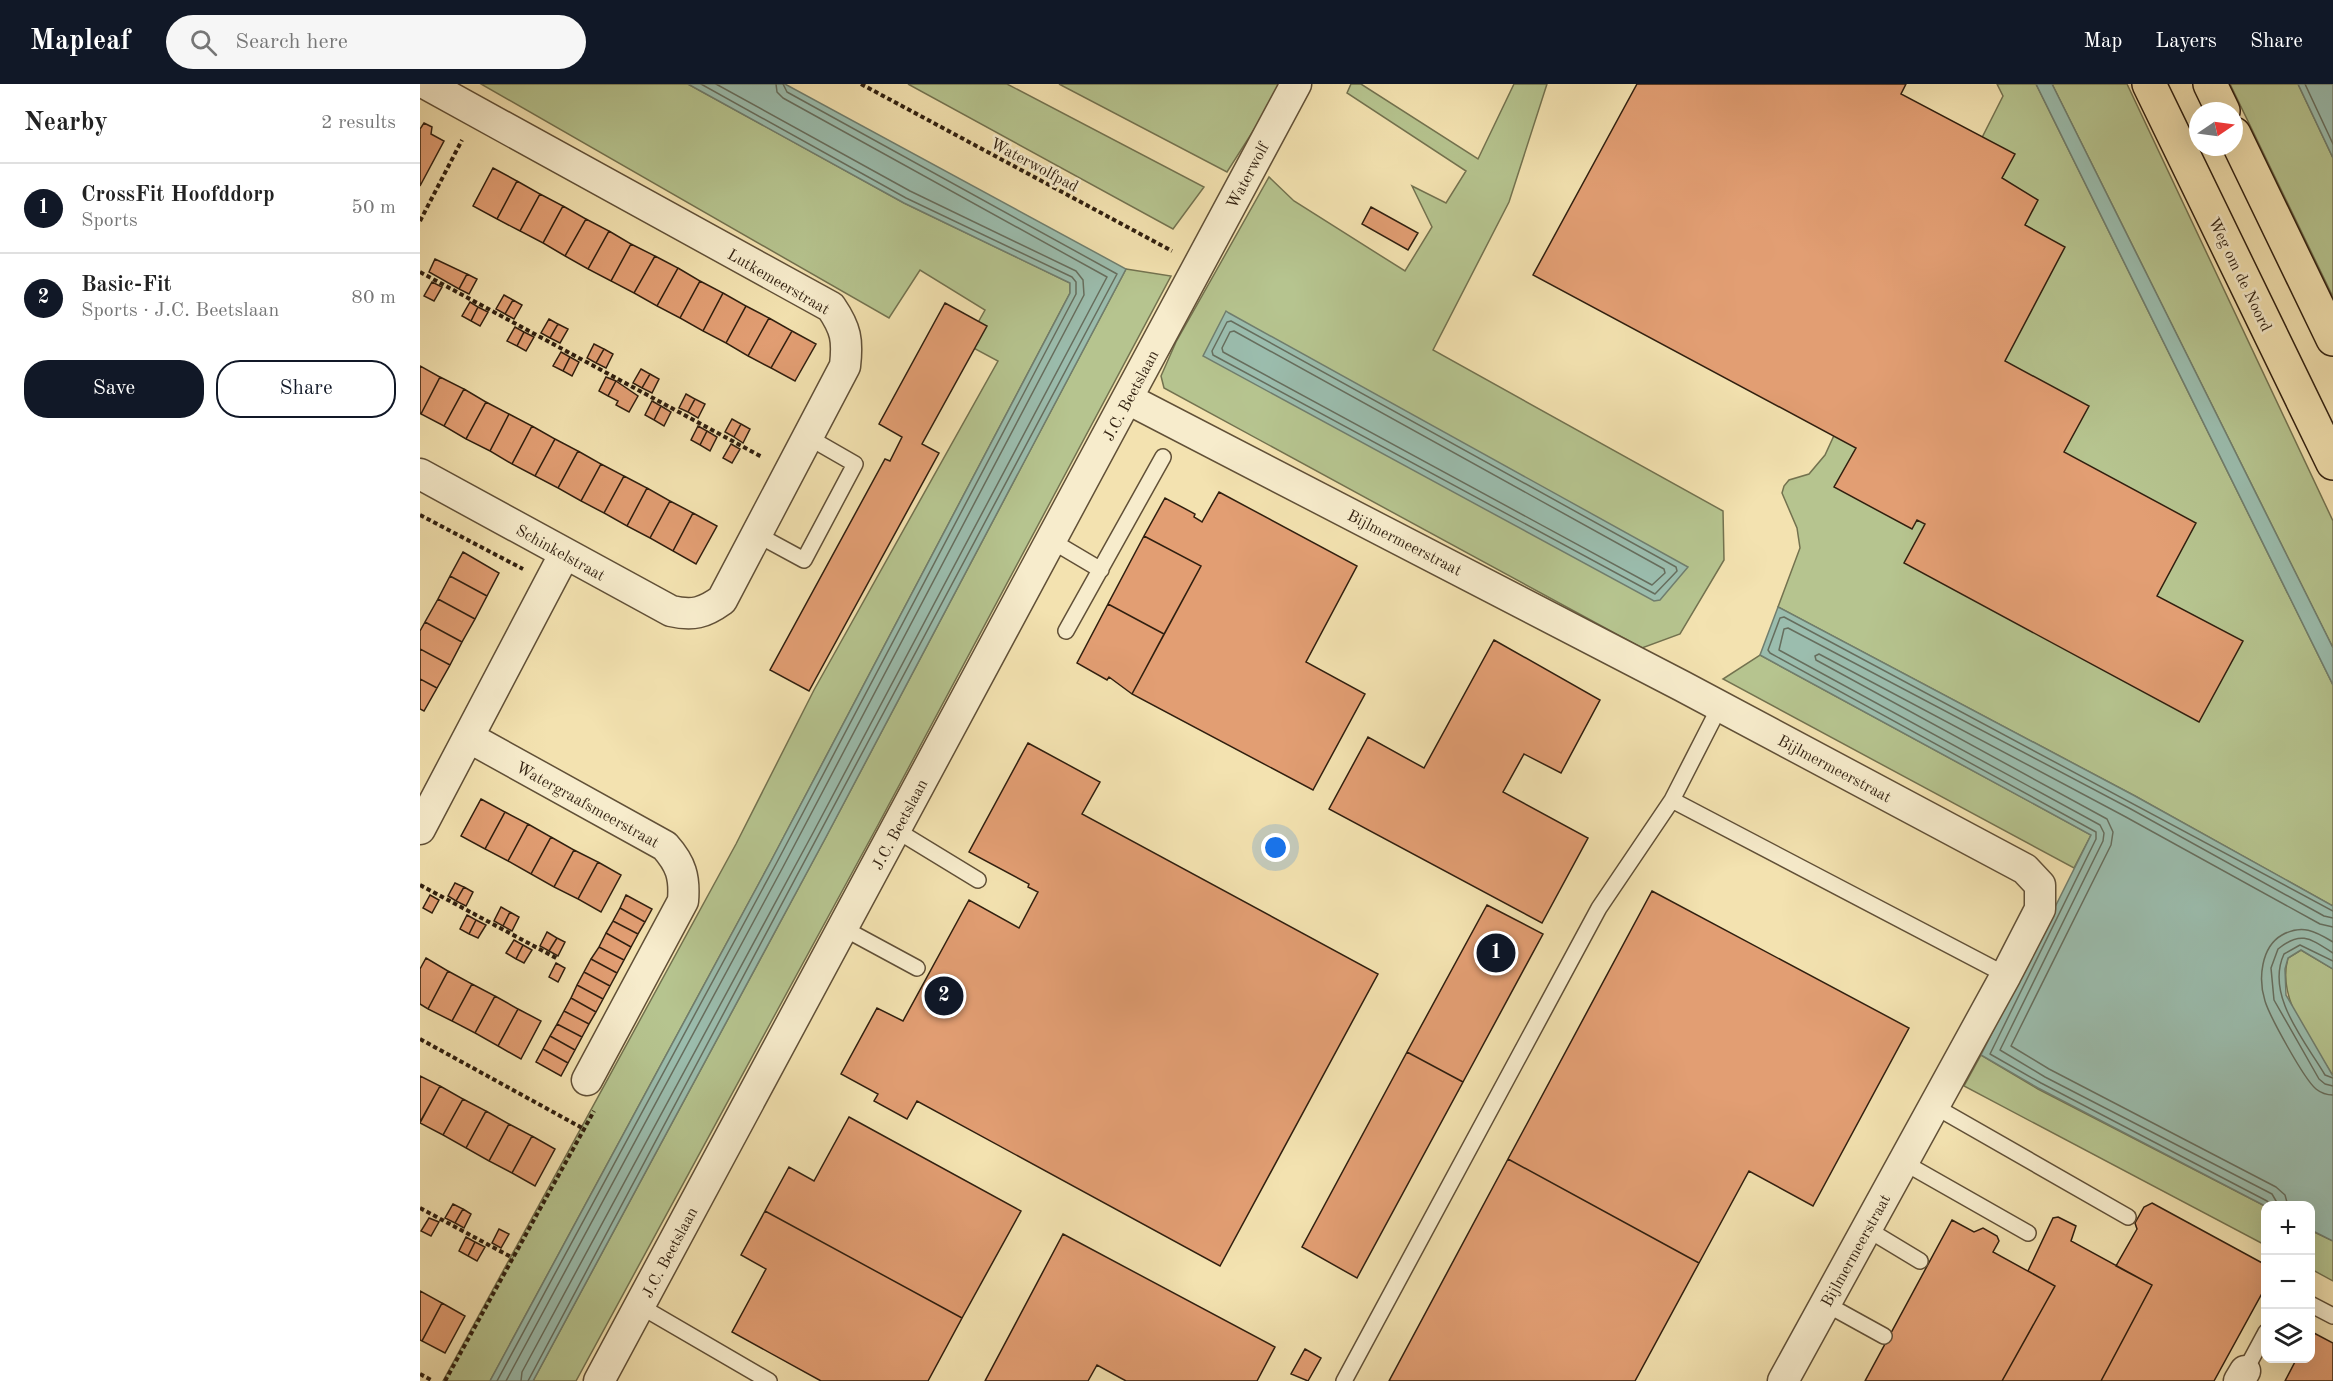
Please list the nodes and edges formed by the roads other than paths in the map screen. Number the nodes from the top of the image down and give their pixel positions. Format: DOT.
graph roads {
  1 [pos="426,84"];
  2 [pos="1296,84"];
  3 [pos="2149,84"];
  4 [pos="2210,84"];
  5 [pos="2219,102"];
  6 [pos="2243,153"];
  7 [pos="1198,266"];
  8 [pos="2333,339"];
  9 [pos="1128,399"];
  10 [pos="808,436"];
  11 [pos="1163,458"];
  12 [pos="2333,463"];
  13 [pos="420,474"];
  14 [pos="756,534"];
  15 [pos="1052,541"];
  16 [pos="564,555"];
  17 [pos="1101,570"];
  18 [pos="706,612"];
  19 [pos="1066,631"];
  20 [pos="1720,706"];
  21 [pos="470,738"];
  22 [pos="1672,800"];
  23 [pos="420,829"];
  24 [pos="896,830"];
  25 [pos="978,880"];
  26 [pos="843,928"];
  27 [pos="917,969"];
  28 [pos="2006,975"];
  29 [pos="590,1075"];
  30 [pos="1934,1106"];
  31 [pos="1903,1162"];
  32 [pos="2128,1217"];
  33 [pos="1867,1229"];
  34 [pos="2028,1233"];
  35 [pos="1920,1261"];
  36 [pos="1826,1304"];
  37 [pos="640,1306"];
  38 [pos="2315,1307"];
  39 [pos="2333,1316"];
  40 [pos="1884,1336"];
  41 [pos="2261,1340"];
  42 [pos="2242,1376"];
  43 [pos="1789,1379"];
  44 [pos="599,1381"];
  45 [pos="769,1381"];
  46 [pos="1344,1381"];
  1 -- 10 [label="street, Lutkemeerstraat"];
  2 -- 7 [label="street, Waterwolf"];
  3 -- 12 [label="highway, Weg om de Noord"];
  4 -- 5 [label="highway"];
  6 -- 8 [label="highway"];
  7 -- 9 [label="street, J.C. Beetslaan"];
  9 -- 15 [label="street, J.C. Beetslaan"];
  9 -- 20 [label="street, Bijlmermeerstraat"];
  10 -- 14 [label="street, Lutkemeerstraat"];
  10 -- 14 [label="lane"];
  11 -- 17 [label="lane"];
  13 -- 16 [label="street, Schinkelstraat"];
  14 -- 18 [label="street, Lutkemeerstraat"];
  15 -- 17 [label="lane"];
  15 -- 24 [label="street, J.C. Beetslaan"];
  16 -- 18 [label="street, Schinkelstraat"];
  16 -- 21 [label="street"];
  17 -- 19 [label="lane"];
  20 -- 22 [label="lane"];
  20 -- 28 [label="street, Bijlmermeerstraat"];
  21 -- 23 [label="street"];
  21 -- 29 [label="street, Watergraafsmeerstraat"];
  22 -- 28 [label="lane"];
  22 -- 46 [label="lane"];
  24 -- 25 [label="lane"];
  24 -- 26 [label="street, J.C. Beetslaan"];
  26 -- 27 [label="lane"];
  26 -- 37 [label="street, J.C. Beetslaan"];
  28 -- 30 [label="street, Bijlmermeerstraat"];
  30 -- 31 [label="street, Bijlmermeerstraat"];
  30 -- 32 [label="lane"];
  31 -- 33 [label="street, Bijlmermeerstraat"];
  31 -- 34 [label="lane"];
  33 -- 35 [label="lane"];
  33 -- 36 [label="street, Bijlmermeerstraat"];
  36 -- 40 [label="lane"];
  36 -- 43 [label="street, Bijlmermeerstraat"];
  37 -- 44 [label="street, J.C. Beetslaan"];
  37 -- 45 [label="lane"];
  38 -- 39 [label="lane"];
  41 -- 42 [label="lane"];
}
